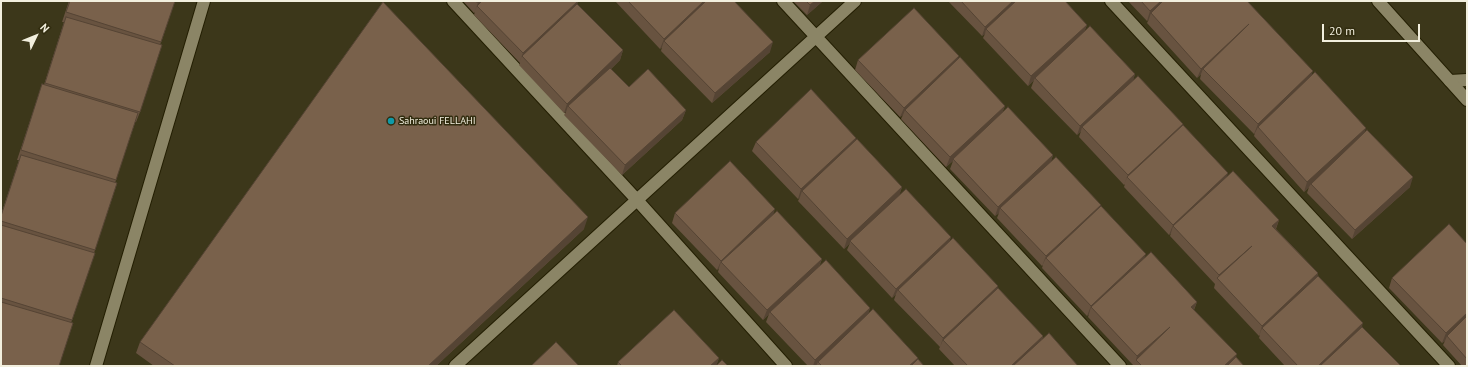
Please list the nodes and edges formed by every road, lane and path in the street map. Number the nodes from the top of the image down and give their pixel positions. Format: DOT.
graph roads {
  1 [pos="204,1"];
  2 [pos="453,1"];
  3 [pos="783,1"];
  4 [pos="855,1"];
  5 [pos="1111,1"];
  6 [pos="1378,1"];
  7 [pos="816,36"];
  8 [pos="1467,80"];
  9 [pos="1450,81"];
  10 [pos="1467,100"];
  11 [pos="637,200"];
  12 [pos="96,366"];
  13 [pos="455,366"];
  14 [pos="786,366"];
  15 [pos="1120,366"];
  16 [pos="1449,366"];
  1 -- 12 [label="street"];
  2 -- 11 [label="street"];
  3 -- 7 [label="street"];
  4 -- 7 [label="street"];
  5 -- 16 [label="street"];
  6 -- 9 [label="street"];
  7 -- 11 [label="street"];
  7 -- 15 [label="street"];
  8 -- 9 [label="street"];
  9 -- 10 [label="street"];
  11 -- 13 [label="street"];
  11 -- 14 [label="street"];
}
